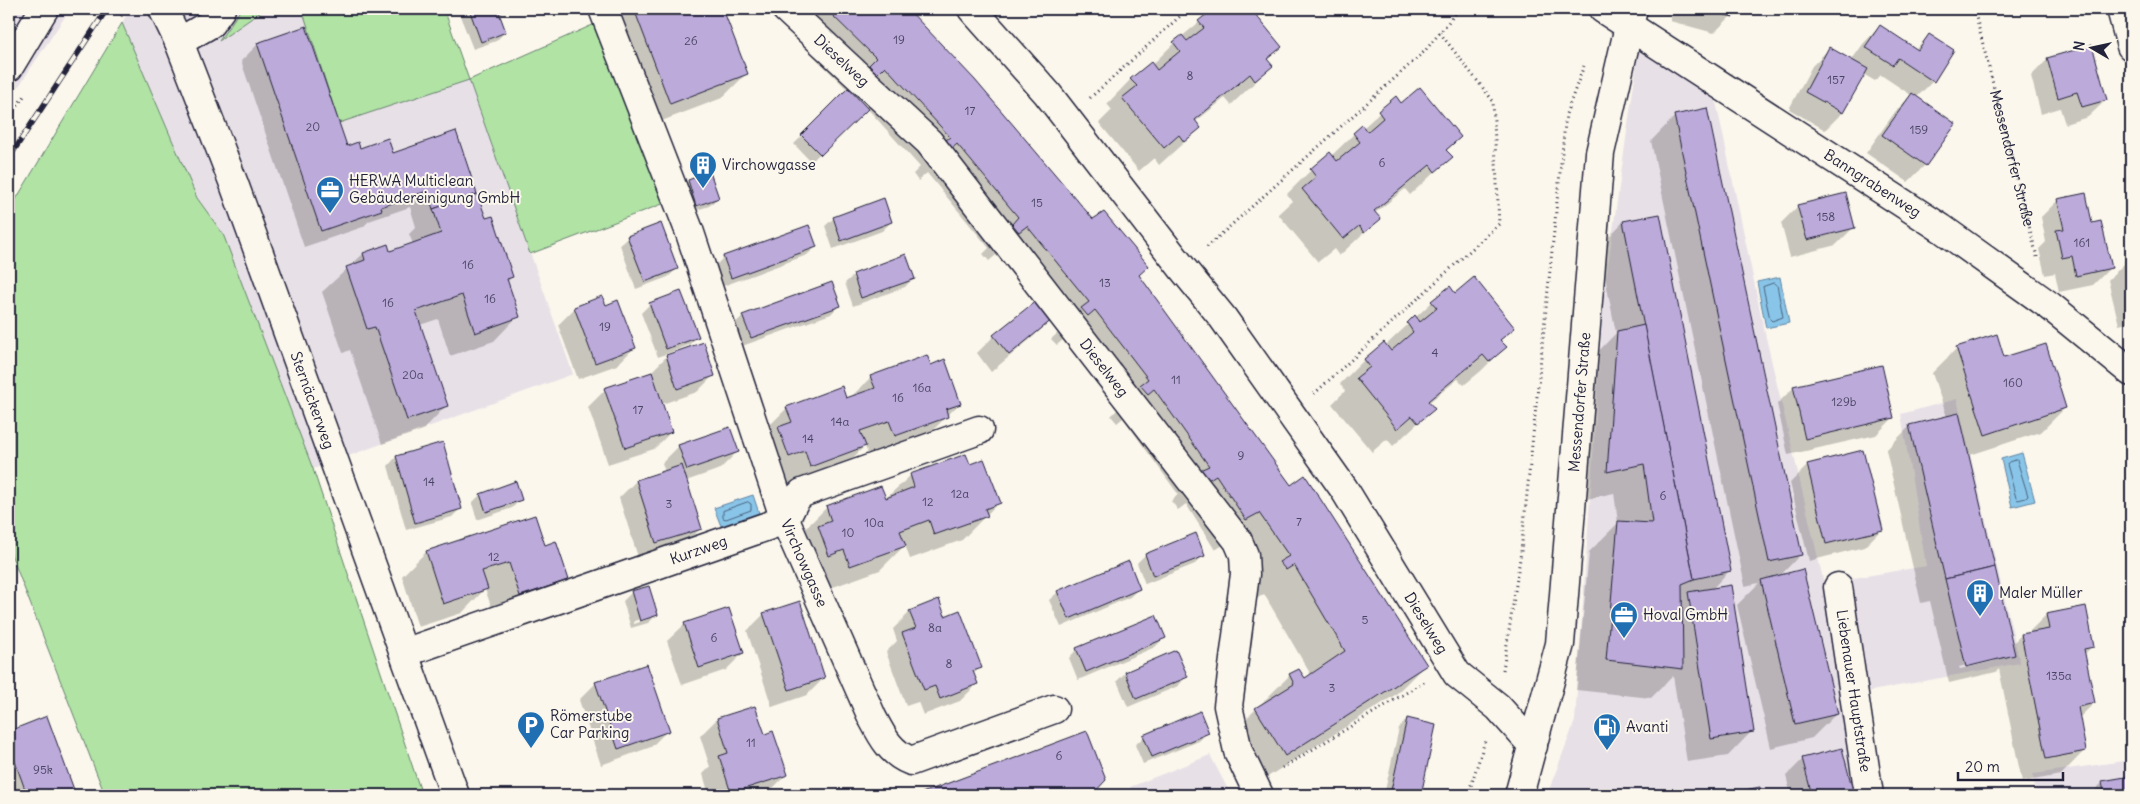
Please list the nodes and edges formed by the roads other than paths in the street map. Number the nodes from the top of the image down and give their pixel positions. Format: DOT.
graph roads {
  1 [pos="44,9"];
  2 [pos="163,9"];
  3 [pos="220,9"];
  4 [pos="603,9"];
  5 [pos="786,9"];
  6 [pos="972,9"];
  7 [pos="1603,9"];
  8 [pos="2121,9"];
  9 [pos="1631,16"];
  10 [pos="179,42"];
  11 [pos="2131,44"];
  12 [pos="9,67"];
  13 [pos="2131,372"];
  14 [pos="979,430"];
  15 [pos="785,520"];
  16 [pos="1838,587"];
  17 [pos="404,653"];
  18 [pos="1054,708"];
  19 [pos="1533,746"];
  20 [pos="1256,790"];
  21 [pos="455,795"];
  22 [pos="1519,795"];
  23 [pos="1869,795"];
  1 -- 12 [label="street"];
  2 -- 10 [label="street, Sternäckerweg"];
  3 -- 10 [label="street"];
  4 -- 15 [label="street, Virchowgasse"];
  5 -- 20 [label="street, Dieselweg"];
  6 -- 19 [label="street, Dieselweg"];
  7 -- 9 [label="street, Banngrabenweg"];
  8 -- 11 [label="street"];
  9 -- 13 [label="street, Banngrabenweg"];
  9 -- 19 [label="street, Messendorfer Straße"];
  10 -- 17 [label="street, Sternäckerweg"];
  14 -- 15 [label="street"];
  15 -- 17 [label="street, Kurzweg"];
  15 -- 18 [label="street, Virchowgasse"];
  16 -- 23 [label="street, Liebenauer Hauptstraße"];
  17 -- 21 [label="street, Sternäckerweg"];
  19 -- 22 [label="street, Messendorfer Straße"];
}
